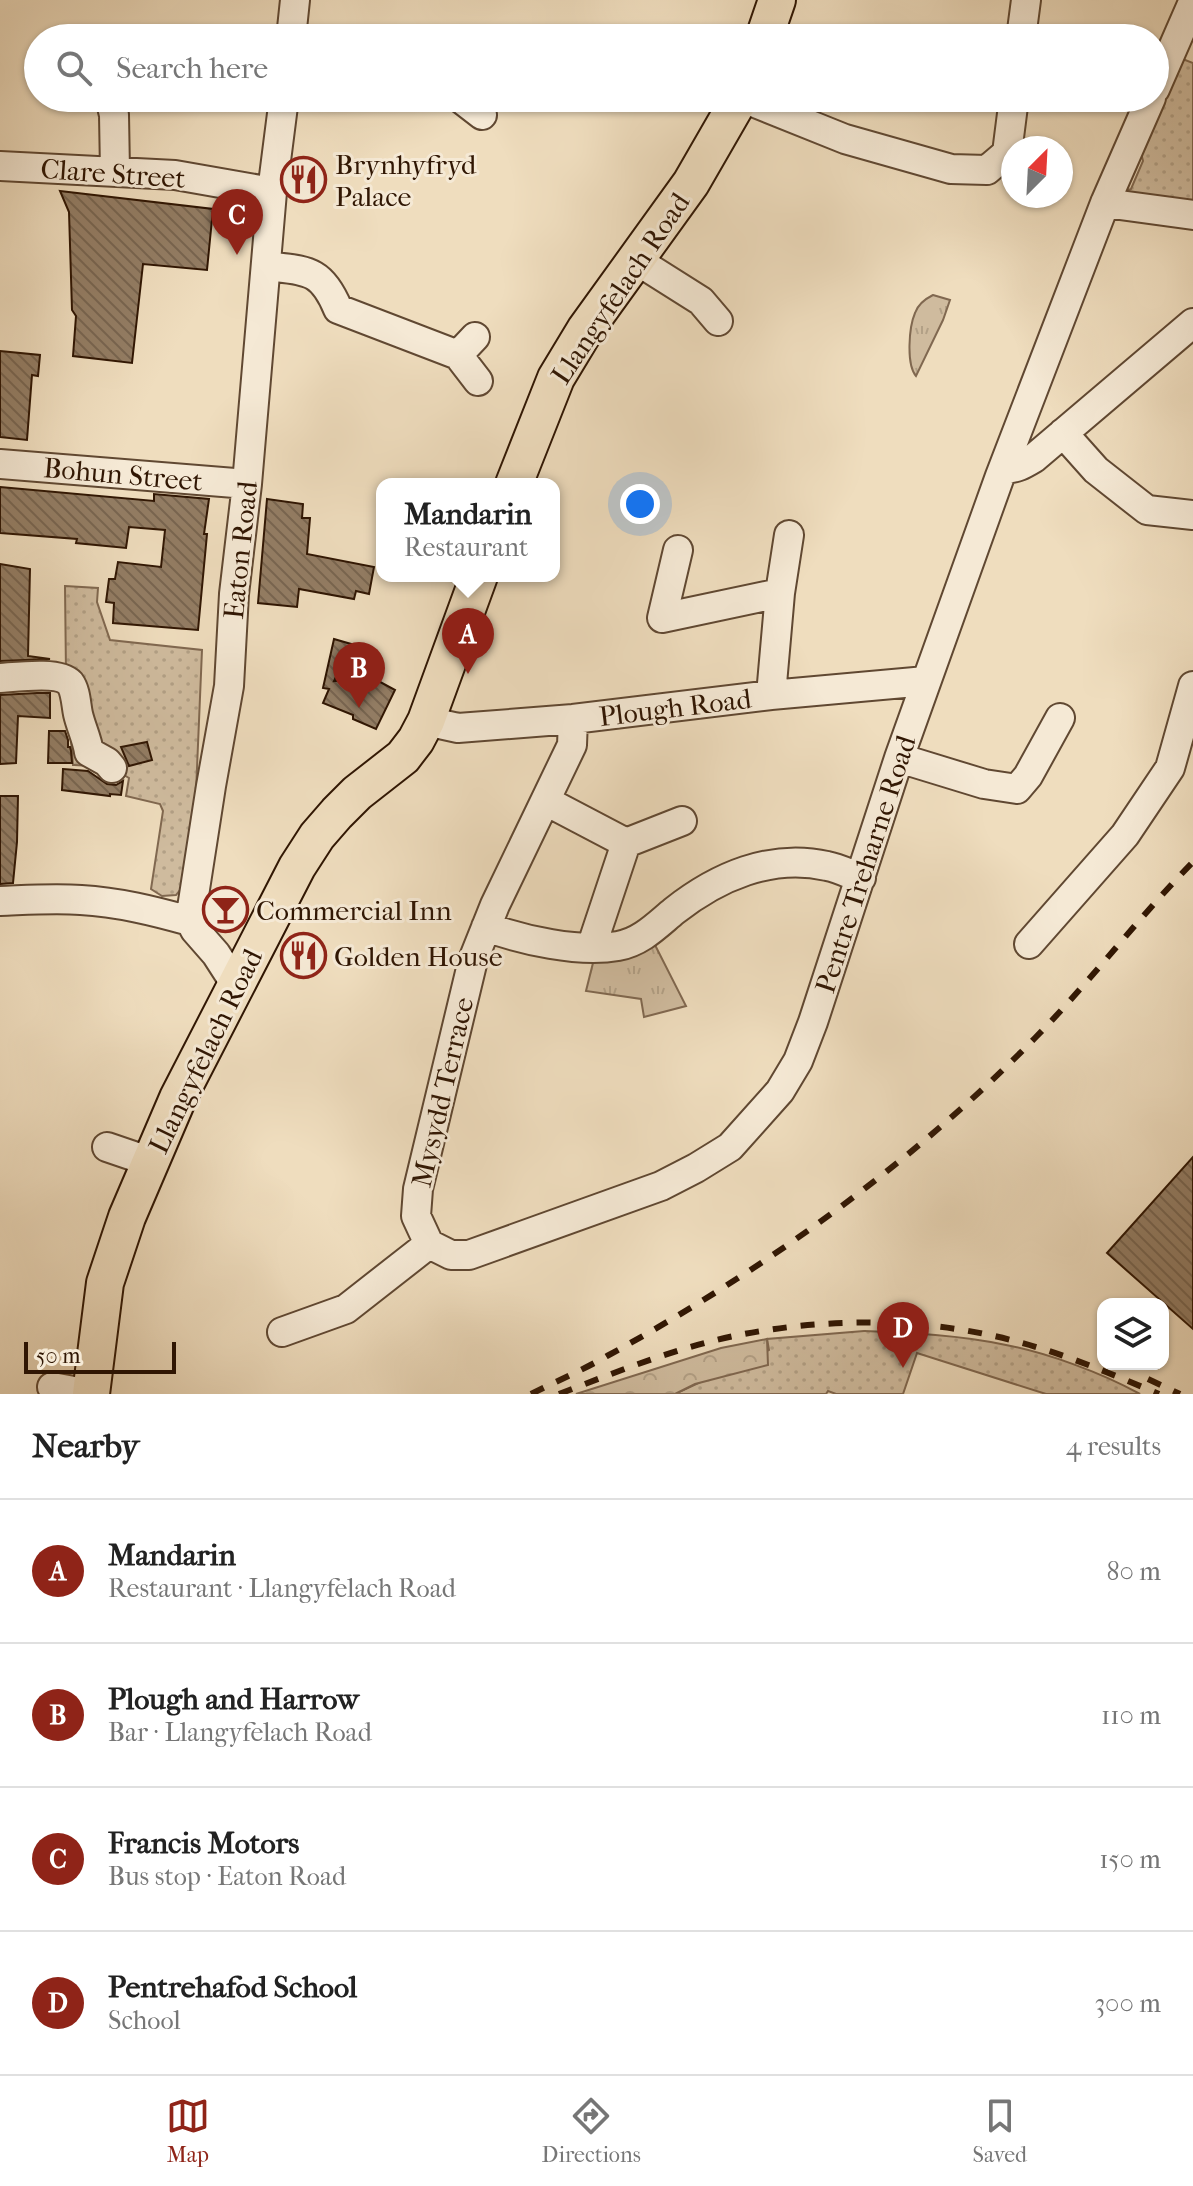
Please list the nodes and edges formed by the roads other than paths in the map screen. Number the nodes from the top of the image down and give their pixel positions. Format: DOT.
graph roads {
  1 [pos="295,0"];
  2 [pos="777,0"];
  3 [pos="1026,0"];
  4 [pos="1193,2"];
  5 [pos="292,24"];
  6 [pos="769,24"];
  7 [pos="1023,24"];
  8 [pos="1169,57"];
  9 [pos="113,112"];
  10 [pos="282,112"];
  11 [pos="734,112"];
  12 [pos="777,112"];
  13 [pos="1012,112"];
  14 [pos="1145,112"];
  15 [pos="0,166"];
  16 [pos="115,171"];
  17 [pos="272,192"];
  18 [pos="1105,203"];
  19 [pos="1193,215"];
  20 [pos="636,260"];
  21 [pos="266,266"];
  22 [pos="718,321"];
  23 [pos="1193,323"];
  24 [pos="478,381"];
  25 [pos="1063,433"];
  26 [pos="0,464"];
  27 [pos="1003,469"];
  28 [pos="516,478"];
  29 [pos="247,484"];
  30 [pos="1193,515"];
  31 [pos="789,535"];
  32 [pos="678,550"];
  33 [pos="477,582"];
  34 [pos="780,593"];
  35 [pos="0,678"];
  36 [pos="926,681"];
  37 [pos="1193,686"];
  38 [pos="771,695"];
  39 [pos="1060,718"];
  40 [pos="573,719"];
  41 [pos="426,721"];
  42 [pos="899,758"];
  43 [pos="112,768"];
  44 [pos="546,801"];
  45 [pos="682,821"];
  46 [pos="626,843"];
  47 [pos="861,878"];
  48 [pos="0,901"];
  49 [pos="190,921"];
  50 [pos="486,927"];
  51 [pos="1029,944"];
  52 [pos="594,947"];
  53 [pos="236,985"];
  54 [pos="107,1147"];
  55 [pos="151,1162"];
  56 [pos="429,1244"];
  57 [pos="282,1332"];
  58 [pos="52,1387"];
  59 [pos="90,1394"];
  1 -- 5 [label="street"];
  2 -- 6 [label="main road"];
  3 -- 7 [label="street"];
  4 -- 8 [label="street"];
  9 -- 16 [label="street"];
  10 -- 17 [label="street, Eaton Road"];
  11 -- 20 [label="main road, Llangyfelach Road"];
  12 -- 13 [label="street"];
  14 -- 18 [label="street, Pentre Treharne Road"];
  15 -- 16 [label="street, Clare Street"];
  16 -- 17 [label="street, Clare Street"];
  17 -- 21 [label="street, Eaton Road"];
  18 -- 19 [label="street"];
  18 -- 27 [label="street, Pentre Treharne Road"];
  20 -- 22 [label="street"];
  20 -- 28 [label="main road, Llangyfelach Road"];
  21 -- 24 [label="street"];
  21 -- 29 [label="street, Eaton Road"];
  23 -- 25 [label="street"];
  25 -- 27 [label="street"];
  25 -- 30 [label="street"];
  26 -- 29 [label="street, Bohun Street"];
  27 -- 36 [label="street, Pentre Treharne Road"];
  29 -- 49 [label="street, Eaton Road"];
  31 -- 34 [label="street"];
  32 -- 34 [label="street"];
  33 -- 41 [label="main road, Llangyfelach Road"];
  34 -- 38 [label="street"];
  35 -- 43 [label="street"];
  36 -- 38 [label="street, Plough Road"];
  36 -- 42 [label="street, Pentre Treharne Road"];
  37 -- 51 [label="street"];
  38 -- 40 [label="street, Plough Road"];
  39 -- 42 [label="street"];
  40 -- 41 [label="street, Plough Road"];
  40 -- 44 [label="street, Mysydd Terrace"];
  41 -- 53 [label="main road, Llangyfelach Road"];
  42 -- 47 [label="street, Pentre Treharne Road"];
  44 -- 46 [label="street"];
  44 -- 50 [label="street, Mysydd Terrace"];
  45 -- 46 [label="street"];
  46 -- 52 [label="street"];
  47 -- 52 [label="street"];
  47 -- 56 [label="street, Pentre Treharne Road"];
  48 -- 49 [label="street"];
  49 -- 53 [label="street"];
  50 -- 52 [label="street"];
  50 -- 56 [label="street, Mysydd Terrace"];
  53 -- 55 [label="main road, Llangyfelach Road"];
  54 -- 55 [label="street"];
  55 -- 59 [label="main road, Llangyfelach Road"];
  56 -- 57 [label="street"];
  58 -- 59 [label="street"];
}
